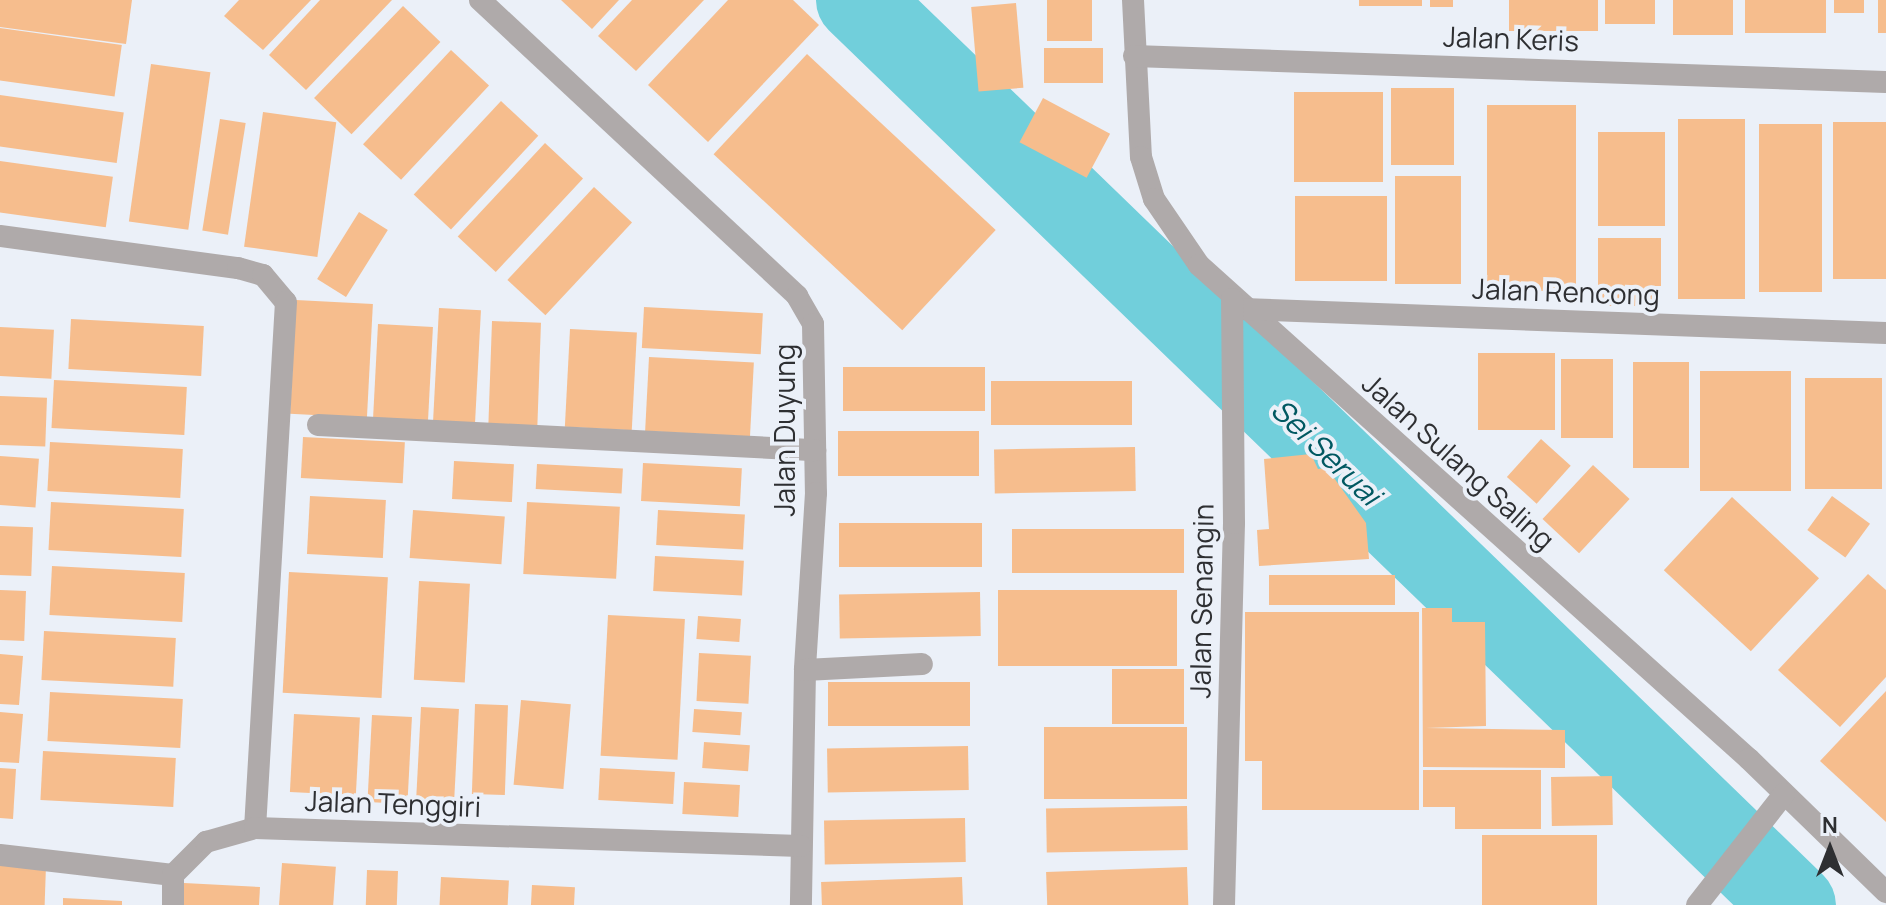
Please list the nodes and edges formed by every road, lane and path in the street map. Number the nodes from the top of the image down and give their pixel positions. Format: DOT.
graph roads {
  1 [pos="480,0"];
  2 [pos="1133,0"];
  3 [pos="1134,56"];
  4 [pos="1886,82"];
  5 [pos="0,236"];
  6 [pos="1236,310"];
  7 [pos="1886,333"];
  8 [pos="318,425"];
  9 [pos="815,450"];
  10 [pos="922,664"];
  11 [pos="805,670"];
  12 [pos="1784,794"];
  13 [pos="255,828"];
  14 [pos="801,846"];
  15 [pos="0,855"];
  16 [pos="173,875"];
  17 [pos="1886,892"];
  18 [pos="173,905"];
  19 [pos="801,905"];
  20 [pos="1224,905"];
  21 [pos="1697,905"];
  1 -- 9 [label="street, Jalan Duyung"];
  2 -- 3 [label="street, Jalan Sulang Saling"];
  3 -- 4 [label="street, Jalan Keris"];
  3 -- 6 [label="street, Jalan Sulang Saling"];
  5 -- 13 [label="street"];
  6 -- 7 [label="street, Jalan Rencong"];
  6 -- 12 [label="street, Jalan Sulang Saling"];
  6 -- 20 [label="street, Jalan Senangin"];
  8 -- 9 [label="street"];
  9 -- 11 [label="street, Jalan Duyung"];
  10 -- 11 [label="street"];
  11 -- 14 [label="street, Jalan Duyung"];
  12 -- 17 [label="street, Jalan Sulang Saling"];
  12 -- 21 [label="street"];
  13 -- 14 [label="street, Jalan Tenggiri"];
  13 -- 16 [label="street, Jalan Tenggiri"];
  14 -- 19 [label="street, Jalan Duyung"];
  15 -- 16 [label="street"];
  16 -- 18 [label="street"];
}
